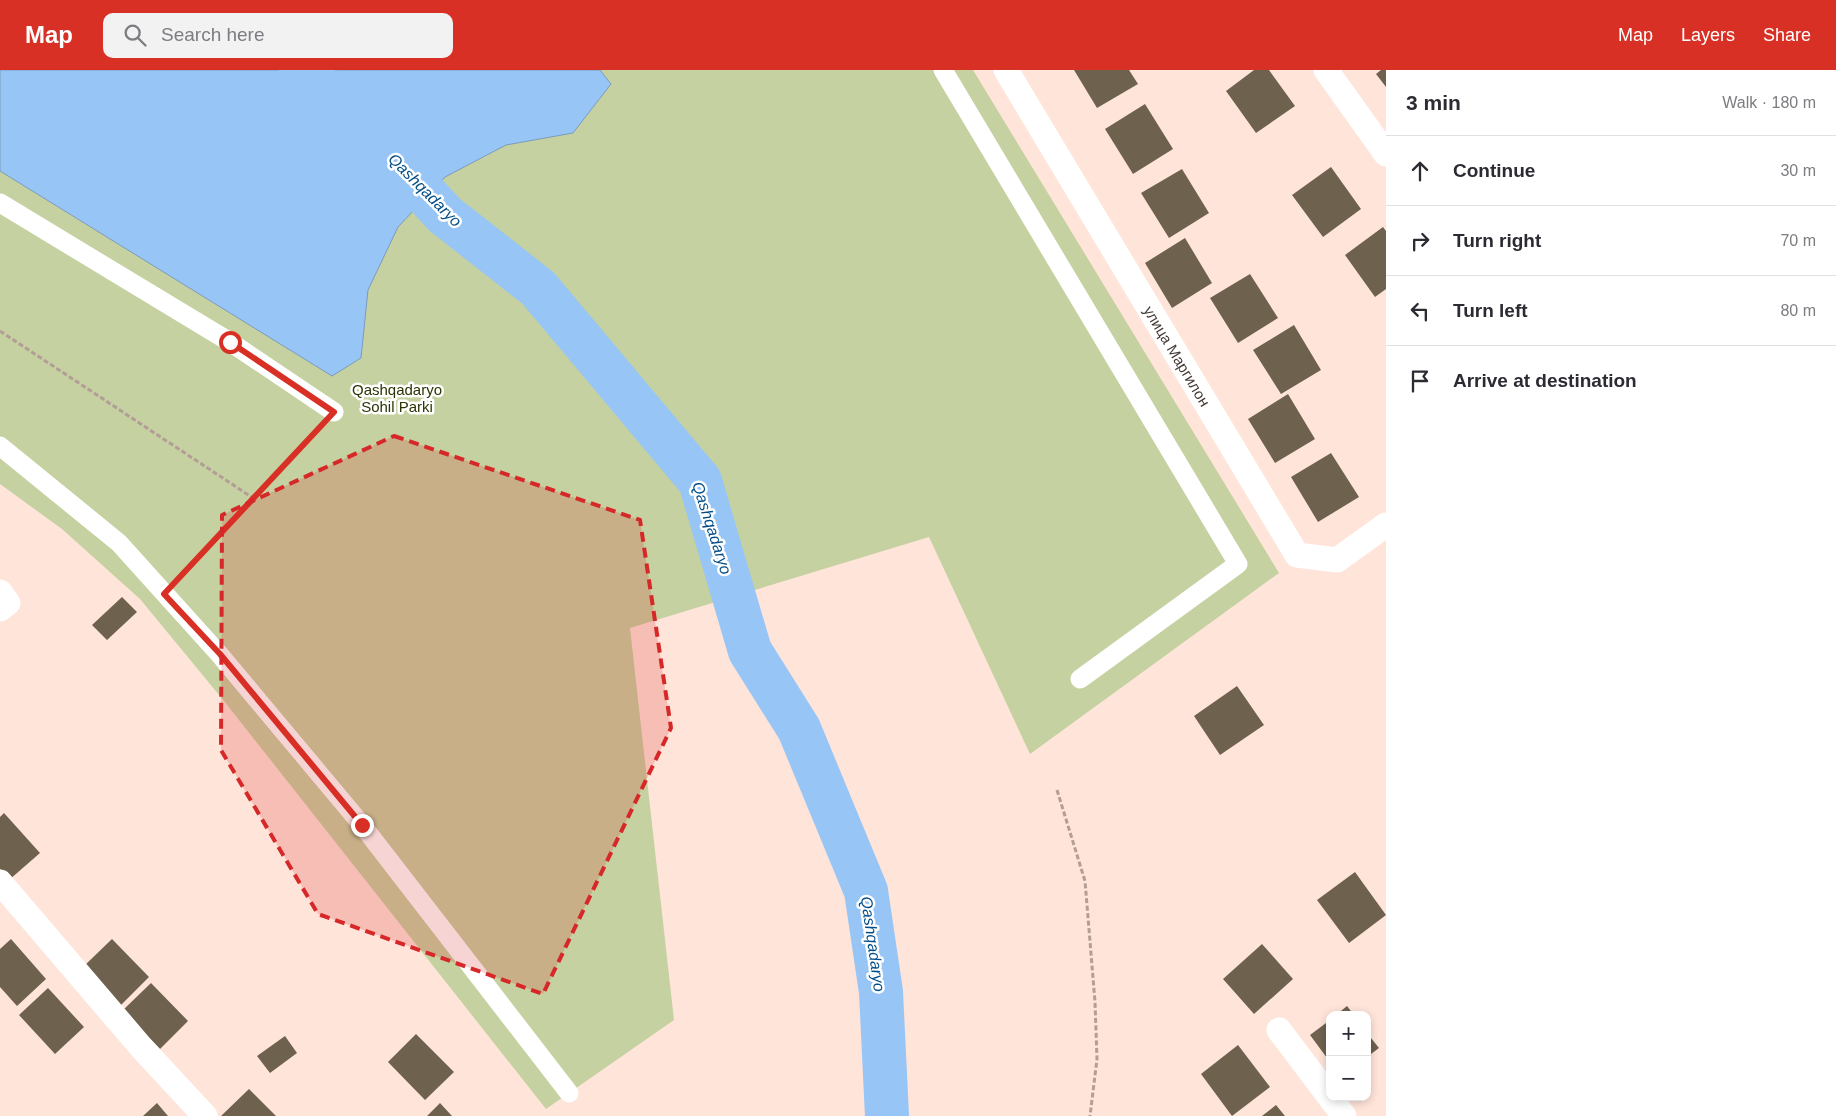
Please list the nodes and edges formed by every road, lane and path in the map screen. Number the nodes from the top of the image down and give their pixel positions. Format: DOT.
graph roads {
  1 [pos="943,70"];
  2 [pos="1006,70"];
  3 [pos="1326,70"];
  4 [pos="1386,154"];
  5 [pos="0,203"];
  6 [pos="0,331"];
  7 [pos="334,412"];
  8 [pos="0,446"];
  9 [pos="253,498"];
  10 [pos="1386,525"];
  11 [pos="0,592"];
  12 [pos="164,594"];
  13 [pos="0,609"];
  14 [pos="1080,679"];
  15 [pos="1057,790"];
  16 [pos="0,882"];
  17 [pos="1279,1030"];
  18 [pos="569,1093"];
  19 [pos="205,1116"];
  20 [pos="1090,1116"];
  21 [pos="1344,1116"];
  1 -- 14 [label="street"];
  2 -- 10 [label="street, улица Маргилон"];
  3 -- 4 [label="street"];
  5 -- 7 [label="street"];
  6 -- 9 [label="path"];
  7 -- 9 [label="path"];
  8 -- 12 [label="street"];
  9 -- 12 [label="path"];
  11 -- 13 [label="street"];
  12 -- 18 [label="street"];
  15 -- 20 [label="path"];
  16 -- 19 [label="street"];
  17 -- 21 [label="street"];
}
